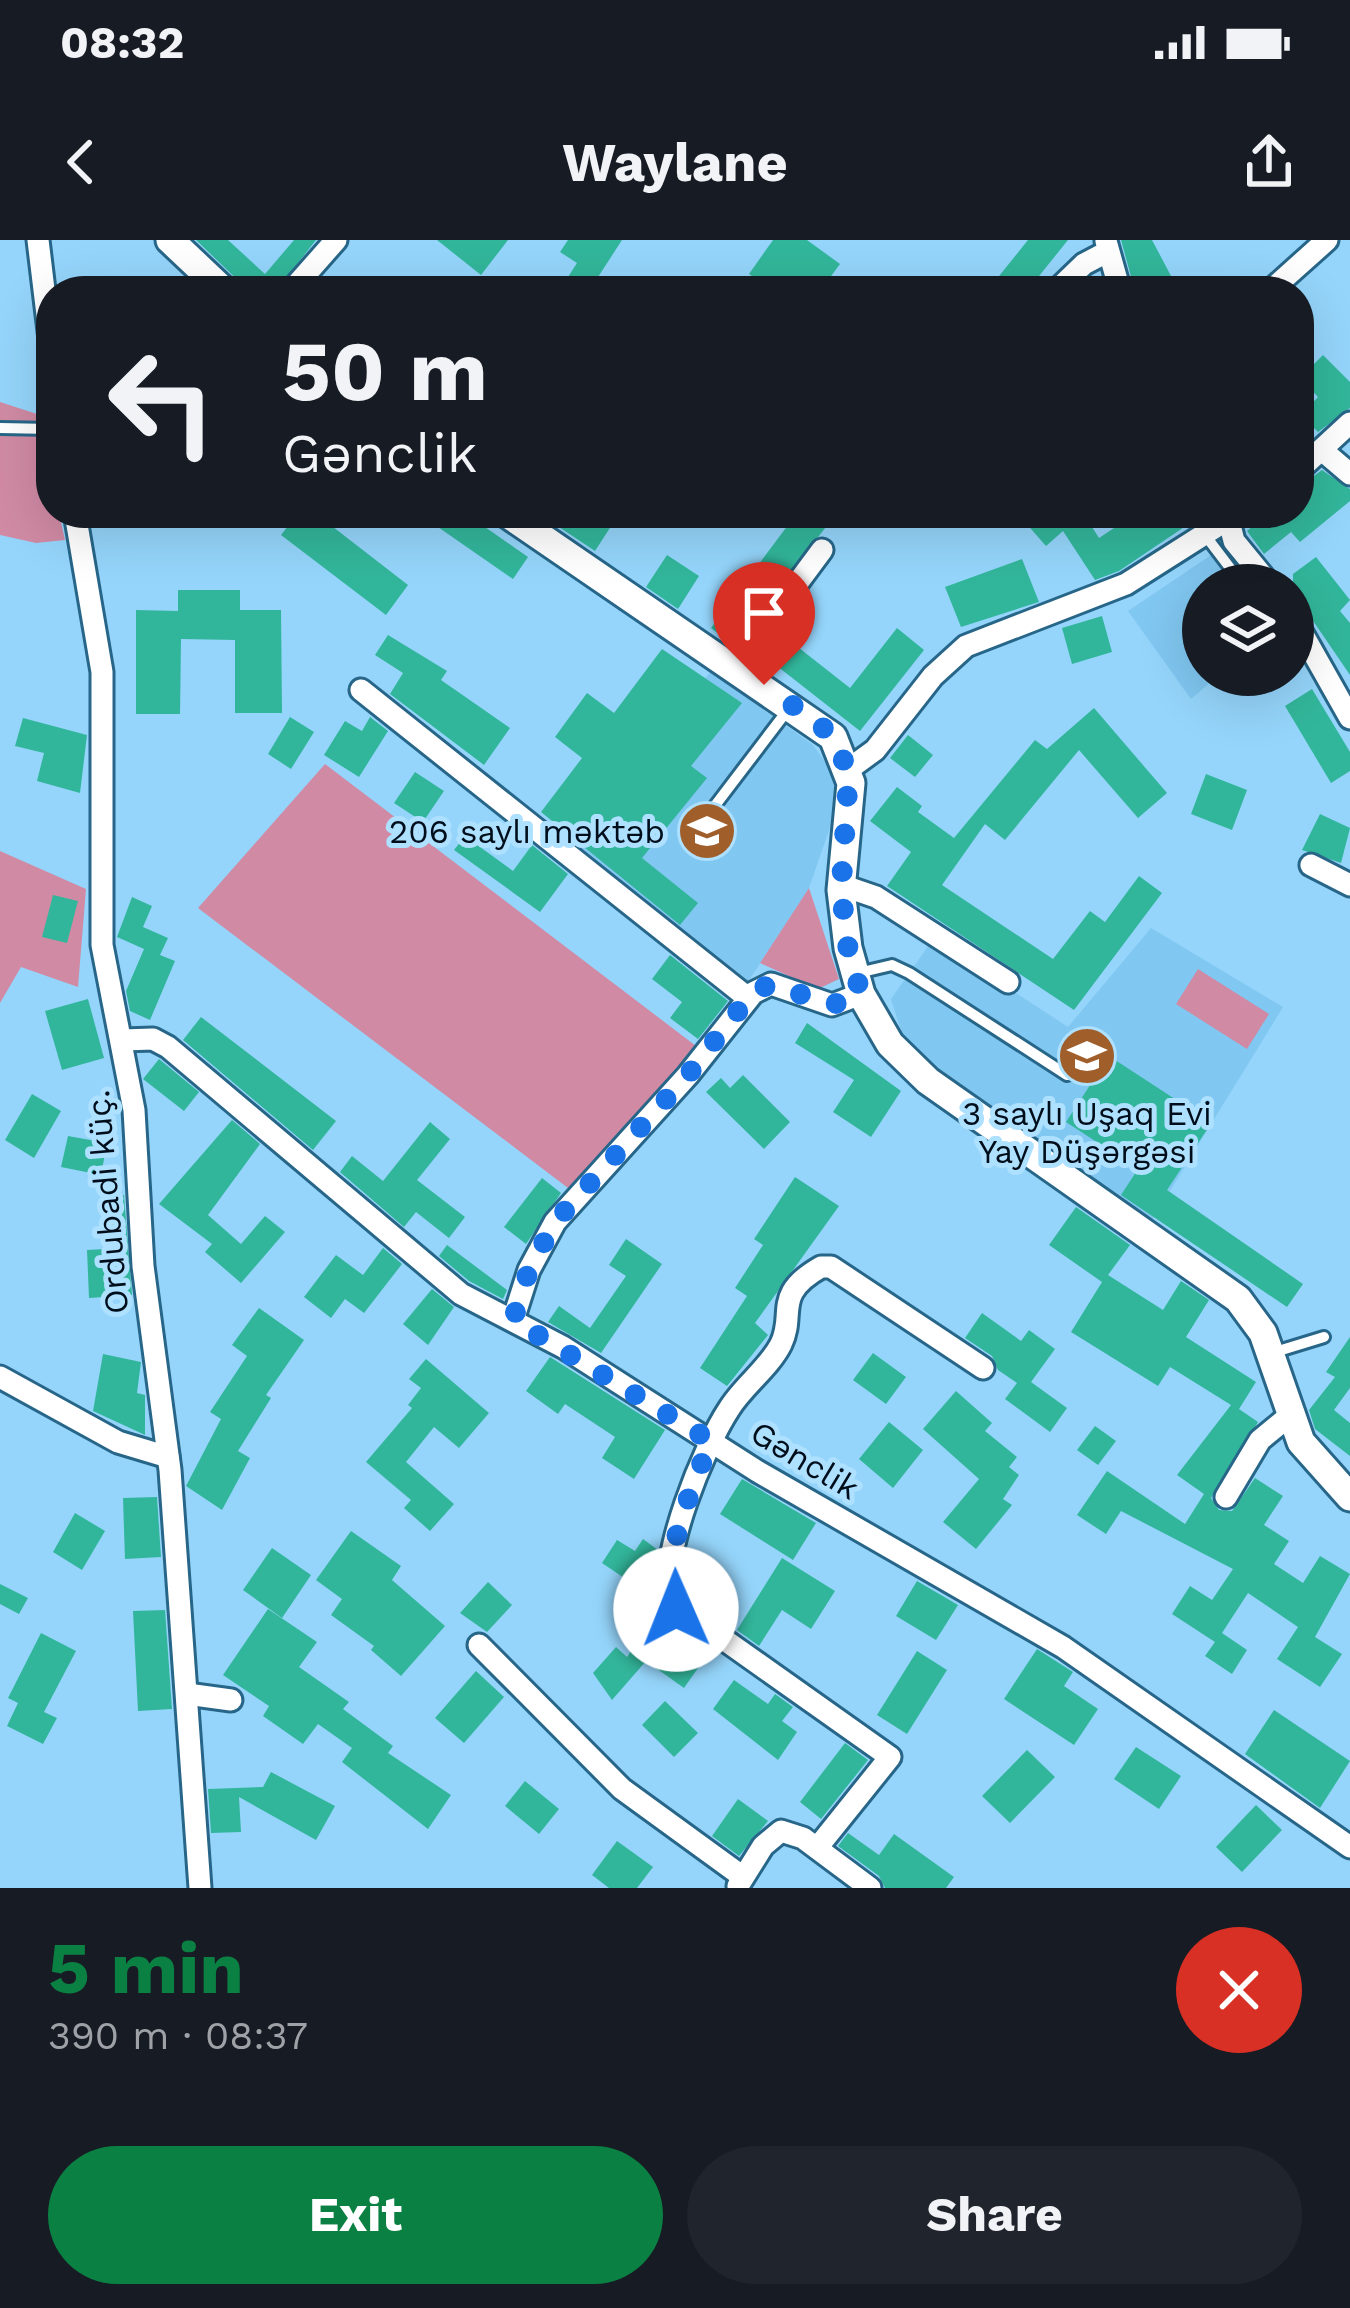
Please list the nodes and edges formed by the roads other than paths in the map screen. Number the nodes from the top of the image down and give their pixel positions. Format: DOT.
graph roads {
  1 [pos="38,240"];
  2 [pos="170,240"];
  3 [pos="336,240"];
  4 [pos="1327,240"];
  5 [pos="1106,247"];
  6 [pos="42,276"];
  7 [pos="208,276"];
  8 [pos="304,276"];
  9 [pos="1072,276"];
  10 [pos="1115,276"];
  11 [pos="1287,276"];
  12 [pos="1350,423"];
  13 [pos="0,428"];
  14 [pos="36,429"];
  15 [pos="1323,451"];
  16 [pos="1314,458"];
  17 [pos="1350,474"];
  18 [pos="78,528"];
  19 [pos="529,528"];
  20 [pos="1215,528"];
  21 [pos="1232,528"];
  22 [pos="1205,535"];
  23 [pos="822,550"];
  24 [pos="1227,564"];
  25 [pos="1253,564"];
  26 [pos="1314,654"];
  27 [pos="736,665"];
  28 [pos="361,689"];
  29 [pos="792,704"];
  30 [pos="1350,718"];
  31 [pos="849,769"];
  32 [pos="701,824"];
  33 [pos="1310,865"];
  34 [pos="1347,877"];
  35 [pos="841,885"];
  36 [pos="1008,982"];
  37 [pos="858,984"];
  38 [pos="748,998"];
  39 [pos="123,1040"];
  40 [pos="1067,1075"];
  41 [pos="513,1320"];
  42 [pos="1324,1337"];
  43 [pos="1272,1353"];
  44 [pos="983,1369"];
  45 [pos="0,1377"];
  46 [pos="1288,1417"];
  47 [pos="711,1441"];
  48 [pos="168,1457"];
  49 [pos="1350,1497"];
  50 [pos="1226,1498"];
  51 [pos="479,1645"];
  52 [pos="187,1694"];
  53 [pos="231,1700"];
  54 [pos="1350,1846"];
  55 [pos="817,1848"];
  56 [pos="740,1882"];
  57 [pos="200,1888"];
  58 [pos="870,1888"];
  1 -- 6 [label="street"];
  2 -- 7 [label="street"];
  3 -- 8 [label="street"];
  4 -- 11 [label="street"];
  5 -- 9 [label="street"];
  5 -- 10 [label="street"];
  12 -- 15 [label="street"];
  13 -- 14 [label="lane"];
  15 -- 16 [label="street"];
  15 -- 17 [label="street"];
  18 -- 39 [label="street, Ordubadi küç."];
  19 -- 27 [label="street"];
  20 -- 22 [label="street"];
  21 -- 25 [label="street"];
  22 -- 24 [label="lane"];
  22 -- 31 [label="street"];
  23 -- 27 [label="street"];
  26 -- 30 [label="street"];
  27 -- 29 [label="street"];
  28 -- 38 [label="street"];
  29 -- 31 [label="street"];
  29 -- 32 [label="lane"];
  31 -- 35 [label="street"];
  33 -- 34 [label="street"];
  35 -- 36 [label="street"];
  35 -- 37 [label="street"];
  37 -- 38 [label="street"];
  37 -- 40 [label="lane"];
  37 -- 43 [label="street"];
  38 -- 41 [label="street"];
  39 -- 41 [label="street, Gənclik"];
  39 -- 48 [label="street, Ordubadi küç."];
  41 -- 47 [label="street, Gənclik"];
  42 -- 43 [label="lane"];
  43 -- 46 [label="street"];
  44 -- 47 [label="street"];
  45 -- 48 [label="street"];
  46 -- 49 [label="street"];
  46 -- 50 [label="street"];
  47 -- 54 [label="street, Gənclik"];
  47 -- 55 [label="street"];
  48 -- 52 [label="street, Ordubadi küç."];
  51 -- 56 [label="street"];
  52 -- 53 [label="street"];
  52 -- 57 [label="street, Ordubadi küç."];
  55 -- 56 [label="street"];
  55 -- 58 [label="street"];
}
